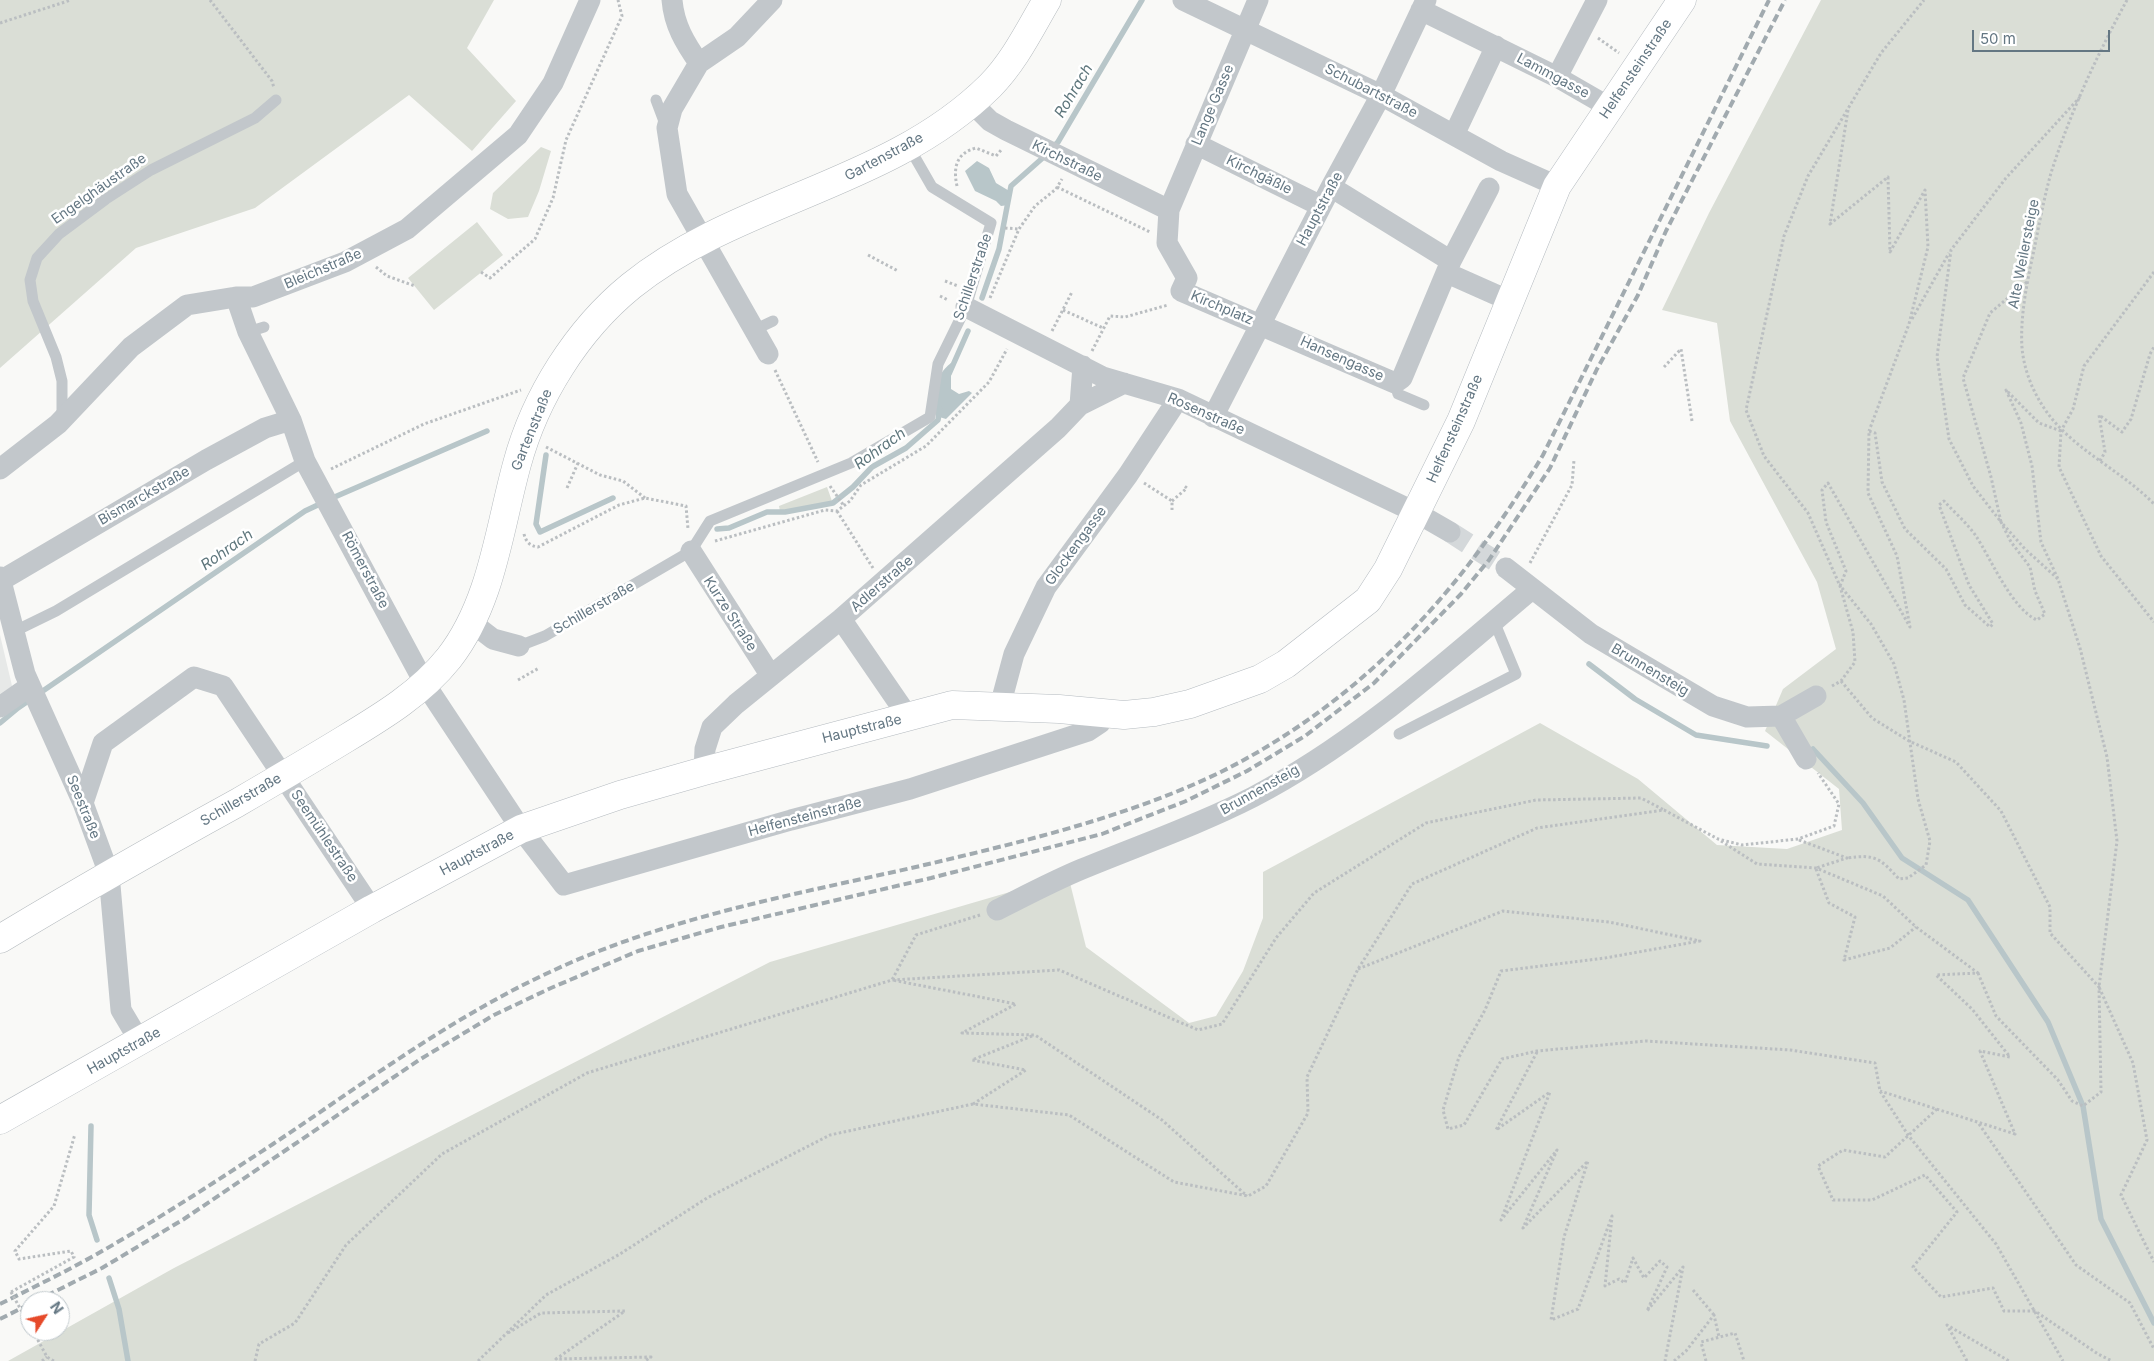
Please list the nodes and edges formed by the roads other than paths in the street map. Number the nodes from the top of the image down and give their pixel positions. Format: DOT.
graph roads {
  1 [pos="590,0"];
  2 [pos="672,0"];
  3 [pos="772,0"];
  4 [pos="1047,0"];
  5 [pos="1182,0"];
  6 [pos="1258,0"];
  7 [pos="1597,0"];
  8 [pos="1680,1"];
  9 [pos="1423,5"];
  10 [pos="1244,30"];
  11 [pos="1493,44"];
  12 [pos="699,63"];
  13 [pos="1557,77"];
  14 [pos="1382,95"];
  15 [pos="276,100"];
  16 [pos="656,100"];
  17 [pos="972,103"];
  18 [pos="1609,107"];
  19 [pos="667,128"];
  20 [pos="1454,135"];
  21 [pos="1196,144"];
  22 [pos="909,147"];
  23 [pos="1558,186"];
  24 [pos="1331,187"];
  25 [pos="1489,188"];
  26 [pos="1321,206"];
  27 [pos="1169,210"];
  28 [pos="701,239"];
  29 [pos="1449,267"];
  30 [pos="236,297"];
  31 [pos="1510,301"];
  32 [pos="974,312"];
  33 [pos="773,321"];
  34 [pos="1260,324"];
  35 [pos="754,330"];
  36 [pos="768,354"];
  37 [pos="1084,366"];
  38 [pos="1395,382"];
  39 [pos="1124,383"];
  40 [pos="1178,399"];
  41 [pos="1080,405"];
  42 [pos="1424,405"];
  43 [pos="65,416"];
  44 [pos="1213,417"];
  45 [pos="291,420"];
  46 [pos="0,469"];
  47 [pos="313,475"];
  48 [pos="1417,513"];
  49 [pos="1450,532"];
  50 [pos="691,551"];
  51 [pos="1,579"];
  52 [pos="841,619"];
  53 [pos="1494,621"];
  54 [pos="471,622"];
  55 [pos="15,631"];
  56 [pos="519,646"];
  57 [pos="771,676"];
  58 [pos="425,684"];
  59 [pos="31,688"];
  60 [pos="1816,696"];
  61 [pos="0,706"];
  62 [pos="1000,706"];
  63 [pos="1104,713"];
  64 [pos="1781,716"];
  65 [pos="909,718"];
  66 [pos="1399,734"];
  67 [pos="1806,759"];
  68 [pos="704,770"];
  69 [pos="283,776"];
  70 [pos="83,803"];
  71 [pos="521,829"];
  72 [pos="109,874"];
  73 [pos="372,909"];
  74 [pos="997,910"];
  75 [pos="0,939"];
  76 [pos="140,1042"];
  77 [pos="0,1120"];
  1 -- 30 [label="street, Bleichstraße"];
  2 -- 12 [label="street"];
  3 -- 12 [label="street"];
  4 -- 17 [label="street, Gartenstraße"];
  5 -- 10 [label="street, Schubartstraße"];
  6 -- 10 [label="street, Lange Gasse"];
  7 -- 13 [label="street"];
  8 -- 18 [label="street, Helfensteinstraße"];
  9 -- 11 [label="street, Lammgasse"];
  9 -- 14 [label="street, Hauptstraße"];
  10 -- 14 [label="street, Schubartstraße"];
  10 -- 21 [label="street, Lange Gasse"];
  11 -- 13 [label="street, Lammgasse"];
  11 -- 20 [label="street"];
  12 -- 19 [label="street"];
  13 -- 18 [label="street, Lammgasse"];
  14 -- 20 [label="street, Schubartstraße"];
  14 -- 24 [label="street, Hauptstraße"];
  15 -- 43 [label="lane, Engelghäustraße"];
  16 -- 19 [label="lane"];
  17 -- 22 [label="street, Gartenstraße"];
  17 -- 27 [label="street, Kirchstraße"];
  18 -- 23 [label="street, Helfensteinstraße"];
  19 -- 28 [label="street"];
  20 -- 23 [label="street, Schubartstraße"];
  21 -- 26 [label="street, Kirchgäßle"];
  21 -- 27 [label="street, Lange Gasse"];
  22 -- 28 [label="street, Gartenstraße"];
  22 -- 32 [label="lane, Schillerstraße"];
  23 -- 31 [label="street, Helfensteinstraße"];
  24 -- 26 [label="street, Hauptstraße"];
  24 -- 29 [label="street"];
  25 -- 29 [label="street, Hansengasse"];
  26 -- 34 [label="street, Hauptstraße"];
  27 -- 34 [label="street, Kirchplatz"];
  28 -- 35 [label="street"];
  28 -- 54 [label="street, Gartenstraße"];
  29 -- 31 [label="street"];
  29 -- 38 [label="street, Hansengasse"];
  30 -- 43 [label="street, Bleichstraße"];
  30 -- 45 [label="street, Römerstraße"];
  31 -- 48 [label="street, Helfensteinstraße"];
  32 -- 37 [label="street, Rosenstraße"];
  32 -- 50 [label="lane, Schillerstraße"];
  33 -- 35 [label="lane"];
  34 -- 38 [label="street, Hansengasse"];
  34 -- 44 [label="street, Hauptstraße"];
  35 -- 36 [label="street"];
  37 -- 39 [label="street, Rosenstraße"];
  37 -- 41 [label="street"];
  38 -- 42 [label="lane"];
  39 -- 40 [label="street, Rosenstraße"];
  39 -- 41 [label="street, Adlerstraße"];
  40 -- 44 [label="street, Rosenstraße"];
  40 -- 62 [label="street, Glockengasse"];
  41 -- 52 [label="street, Adlerstraße"];
  43 -- 46 [label="street, Bleichstraße"];
  44 -- 48 [label="street, Rosenstraße"];
  45 -- 47 [label="street, Römerstraße"];
  45 -- 51 [label="street, Bismarckstraße"];
  47 -- 55 [label="lane"];
  47 -- 58 [label="street, Römerstraße"];
  48 -- 49 [label="street"];
  48 -- 63 [label="street, Helfensteinstraße"];
  50 -- 56 [label="lane, Schillerstraße"];
  50 -- 57 [label="street, Kurze Straße"];
  51 -- 55 [label="street, Seestraße"];
  52 -- 57 [label="street, Adlerstraße"];
  52 -- 65 [label="street"];
  53 -- 64 [label="street, Brunnensteig"];
  53 -- 66 [label="lane"];
  53 -- 74 [label="street, Brunnensteig"];
  54 -- 56 [label="street, Schillerstraße"];
  54 -- 58 [label="street, Schillerstraße"];
  55 -- 59 [label="street, Seestraße"];
  57 -- 68 [label="street, Adlerstraße"];
  58 -- 69 [label="street, Schillerstraße"];
  58 -- 71 [label="street, Römerstraße"];
  59 -- 61 [label="street"];
  59 -- 70 [label="street, Seestraße"];
  60 -- 64 [label="street, Brunnensteig"];
  62 -- 63 [label="street, Helfensteinstraße"];
  62 -- 65 [label="street, Hauptstraße"];
  63 -- 71 [label="street, Helfensteinstraße"];
  64 -- 67 [label="street"];
  65 -- 68 [label="street, Hauptstraße"];
  68 -- 71 [label="street, Hauptstraße"];
  69 -- 70 [label="street, Seemühlestraße"];
  69 -- 72 [label="street, Schillerstraße"];
  69 -- 73 [label="street, Seemühlestraße"];
  70 -- 72 [label="street, Seestraße"];
  71 -- 73 [label="street, Hauptstraße"];
  72 -- 75 [label="street, Schillerstraße"];
  72 -- 76 [label="street, Seestraße"];
  73 -- 76 [label="street, Hauptstraße"];
  76 -- 77 [label="street, Hauptstraße"];
}
